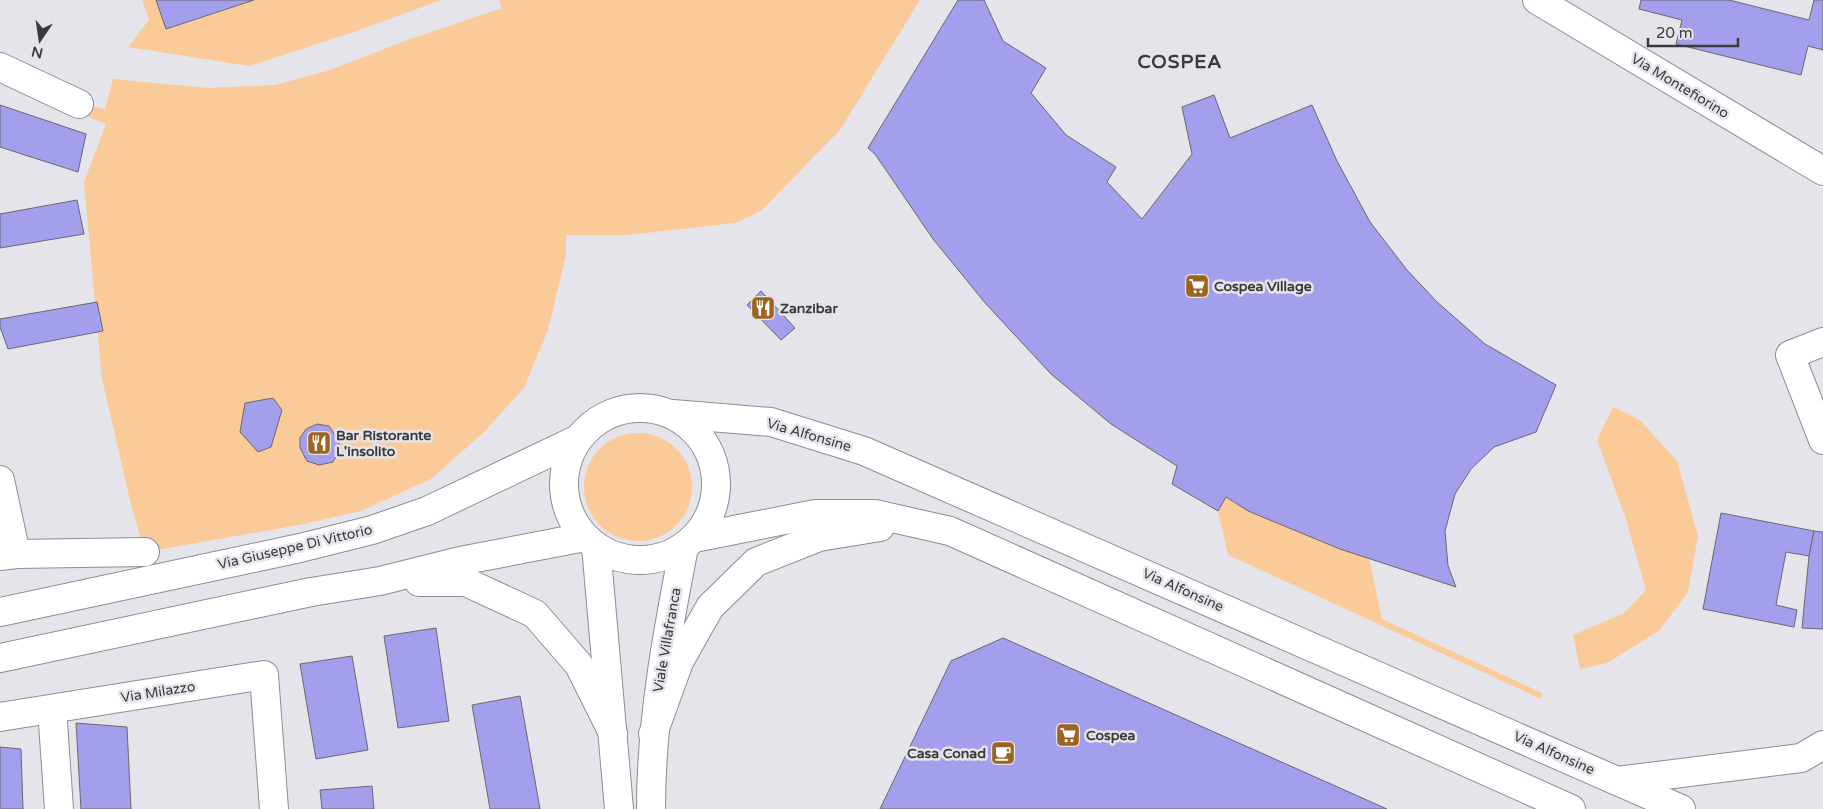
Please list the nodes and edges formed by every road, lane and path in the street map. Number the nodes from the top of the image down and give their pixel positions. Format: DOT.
graph roads {
  1 [pos="1537,0"];
  2 [pos="0,67"];
  3 [pos="79,104"];
  4 [pos="1823,171"];
  5 [pos="1823,342"];
  6 [pos="673,414"];
  7 [pos="576,440"];
  8 [pos="1823,440"];
  9 [pos="0,480"];
  10 [pos="950,531"];
  11 [pos="590,542"];
  12 [pos="689,542"];
  13 [pos="145,552"];
  14 [pos="8,555"];
  15 [pos="380,582"];
  16 [pos="0,612"];
  17 [pos="0,658"];
  18 [pos="52,709"];
  19 [pos="0,717"];
  20 [pos="612,733"];
  21 [pos="653,734"];
  22 [pos="1823,745"];
  23 [pos="1617,781"];
  24 [pos="59,809"];
  25 [pos="274,809"];
  26 [pos="618,809"];
  27 [pos="651,809"];
  28 [pos="1571,809"];
  29 [pos="1681,809"];
  1 -- 4 [label="main road, Via Montefiorino"];
  2 -- 3 [label="main road"];
  5 -- 8 [label="main road"];
  6 -- 7 [label="main road"];
  6 -- 12 [label="main road"];
  6 -- 23 [label="main road, Via Alfonsine"];
  7 -- 11 [label="main road"];
  7 -- 16 [label="main road, Via Giuseppe Di Vittorio"];
  9 -- 14 [label="main road"];
  10 -- 12 [label="main road"];
  10 -- 21 [label="main road, Viale Villafranca"];
  10 -- 28 [label="main road"];
  11 -- 12 [label="main road"];
  11 -- 15 [label="main road"];
  11 -- 20 [label="main road"];
  12 -- 21 [label="main road, Viale Villafranca"];
  13 -- 14 [label="main road"];
  15 -- 17 [label="main road"];
  15 -- 20 [label="main road"];
  18 -- 19 [label="main road, Via Milazzo"];
  18 -- 24 [label="main road"];
  18 -- 25 [label="main road, Via Milazzo"];
  20 -- 26 [label="main road"];
  21 -- 27 [label="main road, Viale Villafranca"];
  22 -- 23 [label="main road"];
  23 -- 29 [label="main road, Via Alfonsine"];
}
